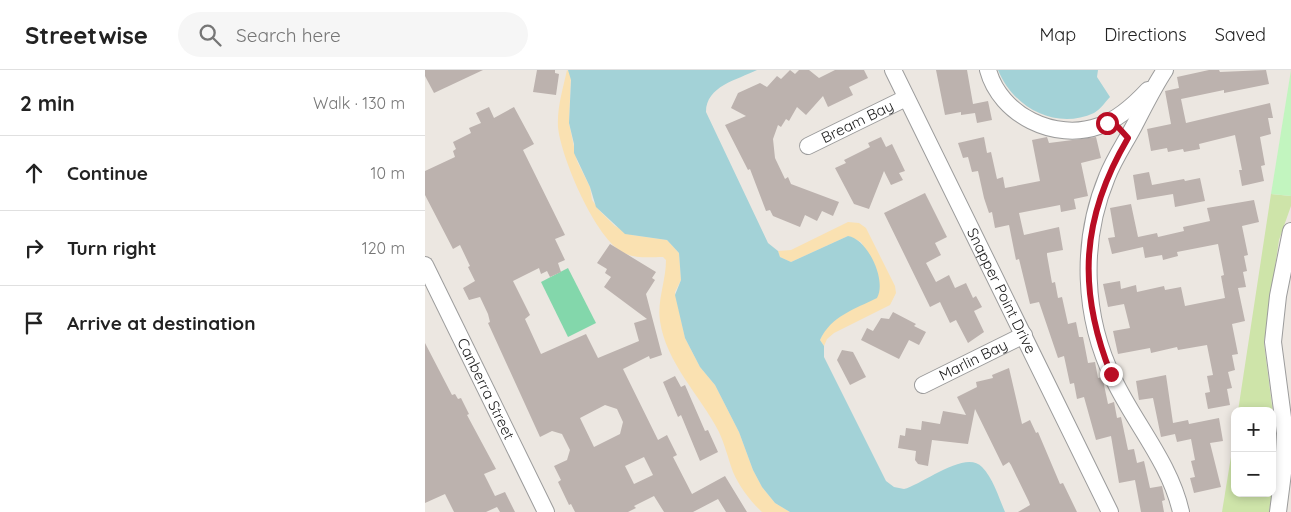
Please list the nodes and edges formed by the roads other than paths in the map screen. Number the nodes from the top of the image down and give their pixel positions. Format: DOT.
graph roads {
  1 [pos="893,70"];
  2 [pos="988,70"];
  3 [pos="1163,72"];
  4 [pos="906,98"];
  5 [pos="1107,123"];
  6 [pos="1128,138"];
  7 [pos="808,146"];
  8 [pos="1291,231"];
  9 [pos="425,265"];
  10 [pos="1024,335"];
  11 [pos="923,385"];
  12 [pos="546,512"];
  13 [pos="1110,512"];
  14 [pos="1181,512"];
  15 [pos="1278,512"];
  1 -- 4 [label="street, Snapper Point Drive"];
  2 -- 5 [label="street"];
  3 -- 5 [label="street"];
  3 -- 6 [label="street"];
  4 -- 7 [label="street, Bream Bay"];
  4 -- 10 [label="street, Snapper Point Drive"];
  5 -- 6 [label="street"];
  6 -- 14 [label="street"];
  8 -- 15 [label="street"];
  9 -- 12 [label="street, Canberra Street"];
  10 -- 11 [label="street, Marlin Bay"];
  10 -- 13 [label="street, Snapper Point Drive"];
}
